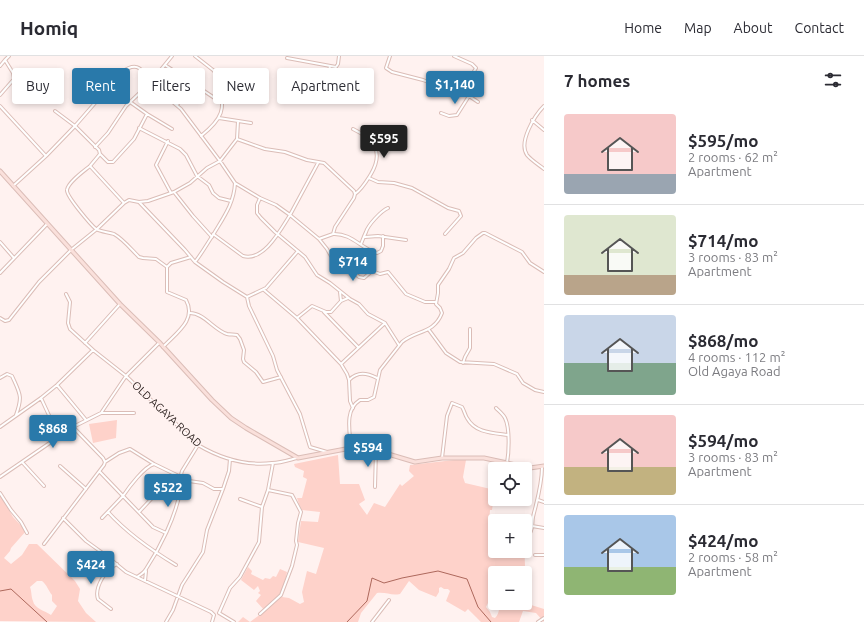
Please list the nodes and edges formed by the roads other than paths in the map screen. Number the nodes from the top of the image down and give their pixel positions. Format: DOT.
graph roads {
  1 [pos="9,56"];
  2 [pos="172,56"];
  3 [pos="195,56"];
  4 [pos="339,56"];
  5 [pos="390,56"];
  6 [pos="454,56"];
  7 [pos="287,58"];
  8 [pos="5,60"];
  9 [pos="164,65"];
  10 [pos="0,66"];
  11 [pos="330,66"];
  12 [pos="138,68"];
  13 [pos="162,68"];
  14 [pos="169,68"];
  15 [pos="213,70"];
  16 [pos="463,90"];
  17 [pos="138,94"];
  18 [pos="0,95"];
  19 [pos="469,96"];
  20 [pos="130,102"];
  21 [pos="478,102"];
  22 [pos="128,104"];
  23 [pos="222,104"];
  24 [pos="177,105"];
  25 [pos="0,106"];
  26 [pos="544,106"];
  27 [pos="55,111"];
  28 [pos="441,113"];
  29 [pos="147,114"];
  30 [pos="220,118"];
  31 [pos="532,120"];
  32 [pos="238,121"];
  33 [pos="251,123"];
  34 [pos="75,126"];
  35 [pos="139,128"];
  36 [pos="172,129"];
  37 [pos="353,129"];
  38 [pos="544,130"];
  39 [pos="202,136"];
  40 [pos="237,139"];
  41 [pos="168,141"];
  42 [pos="95,147"];
  43 [pos="100,154"];
  44 [pos="46,156"];
  45 [pos="220,160"];
  46 [pos="318,163"];
  47 [pos="90,166"];
  48 [pos="544,170"];
  49 [pos="0,171"];
  50 [pos="197,176"];
  51 [pos="369,178"];
  52 [pos="235,183"];
  53 [pos="13,186"];
  54 [pos="174,192"];
  55 [pos="171,193"];
  56 [pos="355,194"];
  57 [pos="260,198"];
  58 [pos="232,201"];
  59 [pos="138,202"];
  60 [pos="124,203"];
  61 [pos="388,208"];
  62 [pos="290,215"];
  63 [pos="47,224"];
  64 [pos="97,229"];
  65 [pos="213,234"];
  66 [pos="278,234"];
  67 [pos="333,234"];
  68 [pos="445,234"];
  69 [pos="383,236"];
  70 [pos="212,237"];
  71 [pos="365,238"];
  72 [pos="319,239"];
  73 [pos="406,240"];
  74 [pos="0,242"];
  75 [pos="361,244"];
  76 [pos="71,250"];
  77 [pos="298,251"];
  78 [pos="191,257"];
  79 [pos="14,258"];
  80 [pos="195,262"];
  81 [pos="167,267"];
  82 [pos="544,272"];
  83 [pos="0,273"];
  84 [pos="264,290"];
  85 [pos="340,291"];
  86 [pos="66,294"];
  87 [pos="248,297"];
  88 [pos="348,298"];
  89 [pos="341,301"];
  90 [pos="436,302"];
  91 [pos="120,304"];
  92 [pos="323,310"];
  93 [pos="190,313"];
  94 [pos="0,318"];
  95 [pos="297,318"];
  96 [pos="385,324"];
  97 [pos="470,329"];
  98 [pos="429,330"];
  99 [pos="159,342"];
  100 [pos="85,343"];
  101 [pos="399,345"];
  102 [pos="163,347"];
  103 [pos="358,347"];
  104 [pos="92,350"];
  105 [pos="463,363"];
  106 [pos="341,364"];
  107 [pos="126,376"];
  108 [pos="282,377"];
  109 [pos="0,378"];
  110 [pos="377,378"];
  111 [pos="349,380"];
  112 [pos="57,385"];
  113 [pos="544,392"];
  114 [pos="42,398"];
  115 [pos="353,408"];
  116 [pos="496,408"];
  117 [pos="101,413"];
  118 [pos="134,413"];
  119 [pos="16,416"];
  120 [pos="86,420"];
  121 [pos="0,427"];
  122 [pos="74,427"];
  123 [pos="508,435"];
  124 [pos="59,436"];
  125 [pos="198,444"];
  126 [pos="351,448"];
  127 [pos="376,450"];
  128 [pos="327,452"];
  129 [pos="298,458"];
  130 [pos="442,458"];
  131 [pos="230,459"];
  132 [pos="22,462"];
  133 [pos="105,462"];
  134 [pos="499,462"];
  135 [pos="507,462"];
  136 [pos="273,463"];
  137 [pos="154,464"];
  138 [pos="60,466"];
  139 [pos="543,467"];
  140 [pos="532,468"];
  141 [pos="100,472"];
  142 [pos="180,476"];
  143 [pos="0,477"];
  144 [pos="189,481"];
  145 [pos="44,486"];
  146 [pos="180,487"];
  147 [pos="375,487"];
  148 [pos="86,489"];
  149 [pos="223,489"];
  150 [pos="268,490"];
  151 [pos="0,493"];
  152 [pos="123,496"];
  153 [pos="154,496"];
  154 [pos="240,500"];
  155 [pos="538,500"];
  156 [pos="544,502"];
  157 [pos="262,507"];
  158 [pos="108,512"];
  159 [pos="139,512"];
  160 [pos="63,518"];
  161 [pos="102,518"];
  162 [pos="532,526"];
  163 [pos="544,528"];
  164 [pos="27,533"];
  165 [pos="166,533"];
  166 [pos="44,544"];
  167 [pos="155,552"];
  168 [pos="535,555"];
  169 [pos="544,555"];
  170 [pos="117,564"];
  171 [pos="176,565"];
  172 [pos="146,571"];
  173 [pos="137,577"];
  174 [pos="145,581"];
  175 [pos="178,596"];
  176 [pos="389,600"];
  177 [pos="111,609"];
  178 [pos="219,613"];
  179 [pos="260,614"];
  180 [pos="214,615"];
  181 [pos="544,618"];
  182 [pos="166,622"];
  183 [pos="212,622"];
  184 [pos="234,622"];
  185 [pos="372,622"];
  186 [pos="538,622"];
  1 -- 8 [label="street"];
  2 -- 9 [label="street"];
  3 -- 15 [label="street"];
  4 -- 11 [label="street"];
  5 -- 16 [label="street"];
  6 -- 16 [label="street"];
  7 -- 11 [label="street"];
  8 -- 10 [label="street"];
  8 -- 18 [label="street"];
  9 -- 13 [label="street"];
  9 -- 14 [label="street"];
  12 -- 34 [label="street"];
  16 -- 19 [label="street"];
  17 -- 20 [label="street"];
  19 -- 21 [label="street"];
  19 -- 28 [label="street"];
  20 -- 29 [label="street"];
  22 -- 42 [label="street"];
  23 -- 30 [label="street"];
  24 -- 39 [label="street"];
  25 -- 44 [label="street"];
  26 -- 31 [label="street"];
  27 -- 34 [label="street"];
  29 -- 35 [label="street"];
  29 -- 36 [label="street"];
  30 -- 32 [label="street"];
  30 -- 39 [label="street"];
  31 -- 38 [label="street"];
  31 -- 48 [label="street"];
  32 -- 33 [label="street"];
  32 -- 40 [label="street"];
  34 -- 42 [label="street"];
  34 -- 44 [label="street"];
  35 -- 41 [label="street"];
  35 -- 43 [label="street"];
  37 -- 51 [label="street"];
  39 -- 45 [label="street"];
  40 -- 45 [label="street"];
  40 -- 46 [label="street"];
  41 -- 50 [label="street"];
  41 -- 55 [label="street"];
  42 -- 43 [label="street"];
  43 -- 47 [label="street"];
  44 -- 53 [label="street"];
  45 -- 50 [label="street"];
  45 -- 52 [label="street"];
  46 -- 56 [label="street"];
  46 -- 62 [label="street"];
  47 -- 60 [label="street"];
  47 -- 64 [label="street"];
  49 -- 53 [label="street"];
  50 -- 54 [label="street"];
  50 -- 58 [label="street"];
  51 -- 56 [label="street"];
  51 -- 68 [label="street"];
  52 -- 57 [label="street"];
  52 -- 58 [label="street"];
  53 -- 63 [label="street"];
  54 -- 55 [label="street"];
  54 -- 70 [label="street"];
  55 -- 59 [label="street"];
  56 -- 67 [label="street"];
  57 -- 62 [label="street"];
  57 -- 66 [label="street"];
  58 -- 65 [label="street"];
  59 -- 60 [label="street"];
  59 -- 78 [label="street"];
  60 -- 64 [label="street"];
  61 -- 71 [label="street"];
  62 -- 66 [label="street"];
  62 -- 72 [label="street"];
  63 -- 76 [label="street"];
  63 -- 79 [label="street"];
  64 -- 76 [label="street"];
  64 -- 81 [label="street"];
  65 -- 66 [label="street"];
  65 -- 70 [label="street"];
  66 -- 77 [label="street"];
  67 -- 72 [label="street"];
  67 -- 75 [label="street"];
  69 -- 71 [label="street"];
  69 -- 73 [label="street"];
  69 -- 75 [label="street"];
  70 -- 80 [label="street"];
  71 -- 75 [label="street"];
  72 -- 90 [label="street"];
  74 -- 79 [label="street"];
  76 -- 91 [label="street"];
  76 -- 94 [label="street"];
  77 -- 84 [label="street"];
  77 -- 85 [label="street"];
  78 -- 80 [label="street"];
  78 -- 81 [label="street"];
  79 -- 83 [label="street"];
  80 -- 87 [label="street"];
  81 -- 93 [label="street"];
  82 -- 90 [label="street"];
  84 -- 87 [label="street"];
  84 -- 95 [label="street"];
  85 -- 88 [label="street"];
  85 -- 89 [label="street"];
  86 -- 100 [label="street"];
  87 -- 108 [label="street"];
  88 -- 89 [label="street"];
  88 -- 96 [label="street"];
  89 -- 92 [label="street"];
  90 -- 98 [label="street"];
  91 -- 99 [label="street"];
  91 -- 100 [label="street"];
  92 -- 95 [label="street"];
  92 -- 103 [label="street"];
  93 -- 102 [label="street"];
  93 -- 108 [label="street"];
  95 -- 106 [label="street"];
  96 -- 101 [label="street"];
  96 -- 103 [label="street"];
  97 -- 105 [label="street"];
  98 -- 101 [label="street"];
  98 -- 105 [label="street"];
  99 -- 102 [label="street"];
  99 -- 107 [label="street"];
  100 -- 104 [label="street"];
  101 -- 110 [label="street"];
  102 -- 129 [label="street"];
  103 -- 106 [label="street"];
  104 -- 107 [label="street"];
  104 -- 112 [label="street"];
  105 -- 113 [label="street"];
  106 -- 111 [label="street"];
  107 -- 117 [label="street, OLD AGAYA ROAD"];
  107 -- 125 [label="street, OLD AGAYA ROAD"];
  108 -- 128 [label="street"];
  109 -- 119 [label="street"];
  110 -- 111 [label="street"];
  110 -- 115 [label="street"];
  111 -- 115 [label="street"];
  112 -- 114 [label="street"];
  112 -- 120 [label="street"];
  114 -- 119 [label="street"];
  114 -- 124 [label="street"];
  115 -- 126 [label="street"];
  116 -- 123 [label="street"];
  117 -- 118 [label="street"];
  117 -- 120 [label="street"];
  119 -- 121 [label="street"];
  120 -- 122 [label="street"];
  122 -- 124 [label="street"];
  122 -- 133 [label="street"];
  123 -- 130 [label="street"];
  123 -- 135 [label="street"];
  124 -- 132 [label="street"];
  125 -- 131 [label="street, OLD AGAYA ROAD"];
  125 -- 142 [label="street"];
  126 -- 127 [label="street"];
  126 -- 128 [label="street"];
  127 -- 130 [label="street"];
  127 -- 147 [label="street"];
  128 -- 129 [label="street"];
  129 -- 136 [label="street, OLD AGAYA ROAD"];
  130 -- 134 [label="street"];
  131 -- 136 [label="street, OLD AGAYA ROAD"];
  131 -- 149 [label="street"];
  132 -- 143 [label="street"];
  132 -- 145 [label="street"];
  133 -- 137 [label="street"];
  133 -- 141 [label="street"];
  136 -- 150 [label="street"];
  137 -- 142 [label="street"];
  137 -- 152 [label="street"];
  138 -- 148 [label="street"];
  139 -- 140 [label="street"];
  139 -- 155 [label="street"];
  141 -- 148 [label="street"];
  141 -- 152 [label="street"];
  142 -- 144 [label="street"];
  142 -- 146 [label="street"];
  144 -- 146 [label="street"];
  144 -- 149 [label="street"];
  146 -- 165 [label="street"];
  148 -- 160 [label="street"];
  149 -- 175 [label="street"];
  150 -- 157 [label="street"];
  150 -- 179 [label="street"];
  151 -- 164 [label="street"];
  152 -- 158 [label="street"];
  152 -- 159 [label="street"];
  153 -- 159 [label="street"];
  154 -- 157 [label="street"];
  155 -- 156 [label="street"];
  155 -- 162 [label="street"];
  157 -- 178 [label="street"];
  158 -- 161 [label="street"];
  158 -- 167 [label="street"];
  159 -- 165 [label="street"];
  160 -- 166 [label="street"];
  160 -- 170 [label="street"];
  162 -- 163 [label="street"];
  165 -- 167 [label="street"];
  167 -- 171 [label="street"];
  167 -- 172 [label="street"];
  168 -- 169 [label="street"];
  170 -- 173 [label="street"];
  170 -- 177 [label="street"];
  172 -- 173 [label="street"];
  172 -- 174 [label="street"];
  173 -- 174 [label="street"];
  174 -- 175 [label="street"];
  175 -- 180 [label="street"];
  175 -- 182 [label="street"];
  176 -- 185 [label="street"];
  178 -- 180 [label="street"];
  178 -- 184 [label="street"];
  180 -- 183 [label="street"];
  181 -- 186 [label="street"];
}
